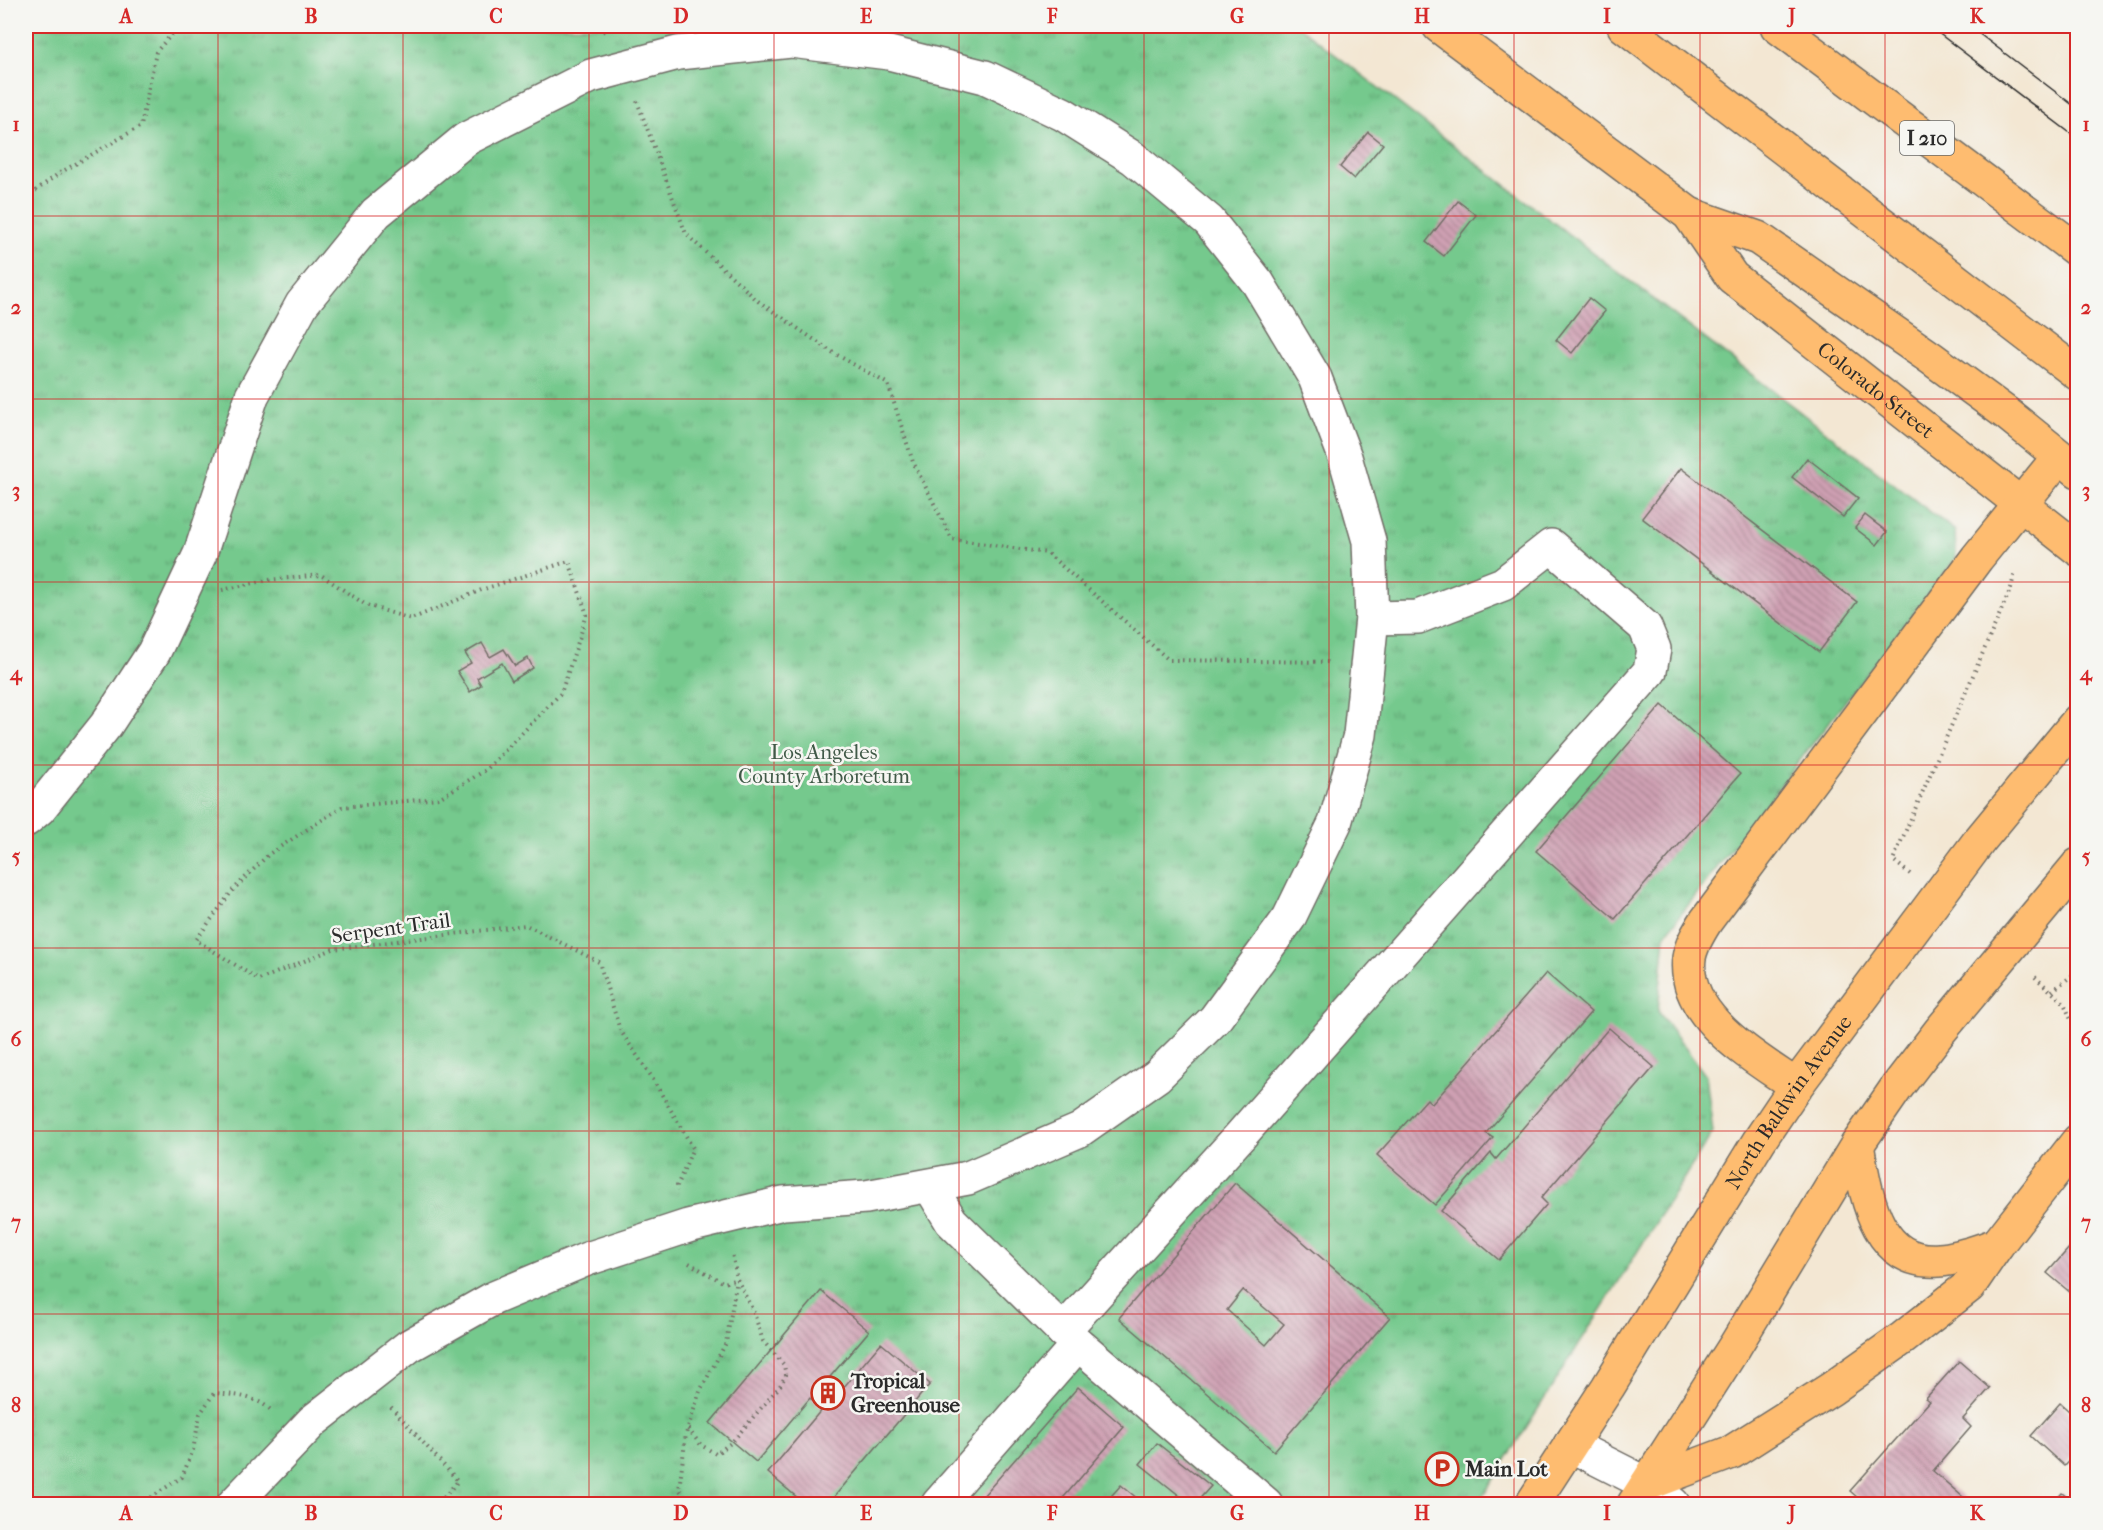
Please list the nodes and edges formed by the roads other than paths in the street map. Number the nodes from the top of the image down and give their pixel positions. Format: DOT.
graph roads {
  1 [pos="1439,26"];
  2 [pos="1624,26"];
  3 [pos="1777,26"];
  4 [pos="1689,214"];
  5 [pos="2078,251"];
  6 [pos="2078,374"];
  7 [pos="2068,464"];
  8 [pos="2021,506"];
  9 [pos="2078,549"];
  10 [pos="1372,618"];
  11 [pos="2078,721"];
  12 [pos="26,820"];
  13 [pos="2078,865"];
  14 [pos="1796,1086"];
  15 [pos="2078,1140"];
  16 [pos="1857,1145"];
  17 [pos="930,1186"];
  18 [pos="1997,1245"];
  19 [pos="1070,1337"];
  20 [pos="1570,1445"];
  21 [pos="1641,1494"];
  22 [pos="234,1504"];
  23 [pos="938,1504"];
  24 [pos="1266,1504"];
  25 [pos="1532,1504"];
  26 [pos="1673,1504"];
  1 -- 4 [label="main road, Colorado Street"];
  2 -- 6 [label="main road"];
  3 -- 5 [label="main road, I 210"];
  4 -- 7 [label="main road, Colorado Street"];
  4 -- 8 [label="main road, Colorado Street"];
  7 -- 8 [label="main road"];
  8 -- 9 [label="main road, Colorado Street"];
  8 -- 14 [label="main road"];
  10 -- 12 [label="street"];
  10 -- 17 [label="street"];
  10 -- 19 [label="street"];
  11 -- 14 [label="main road, North Baldwin Avenue"];
  13 -- 16 [label="main road"];
  14 -- 20 [label="main road, North Baldwin Avenue"];
  15 -- 18 [label="main road"];
  16 -- 18 [label="main road"];
  16 -- 21 [label="main road"];
  17 -- 19 [label="street"];
  17 -- 22 [label="street"];
  18 -- 21 [label="main road"];
  19 -- 23 [label="street"];
  19 -- 24 [label="street"];
  20 -- 21 [label="street"];
  20 -- 25 [label="main road, North Baldwin Avenue"];
  21 -- 26 [label="street"];
}
